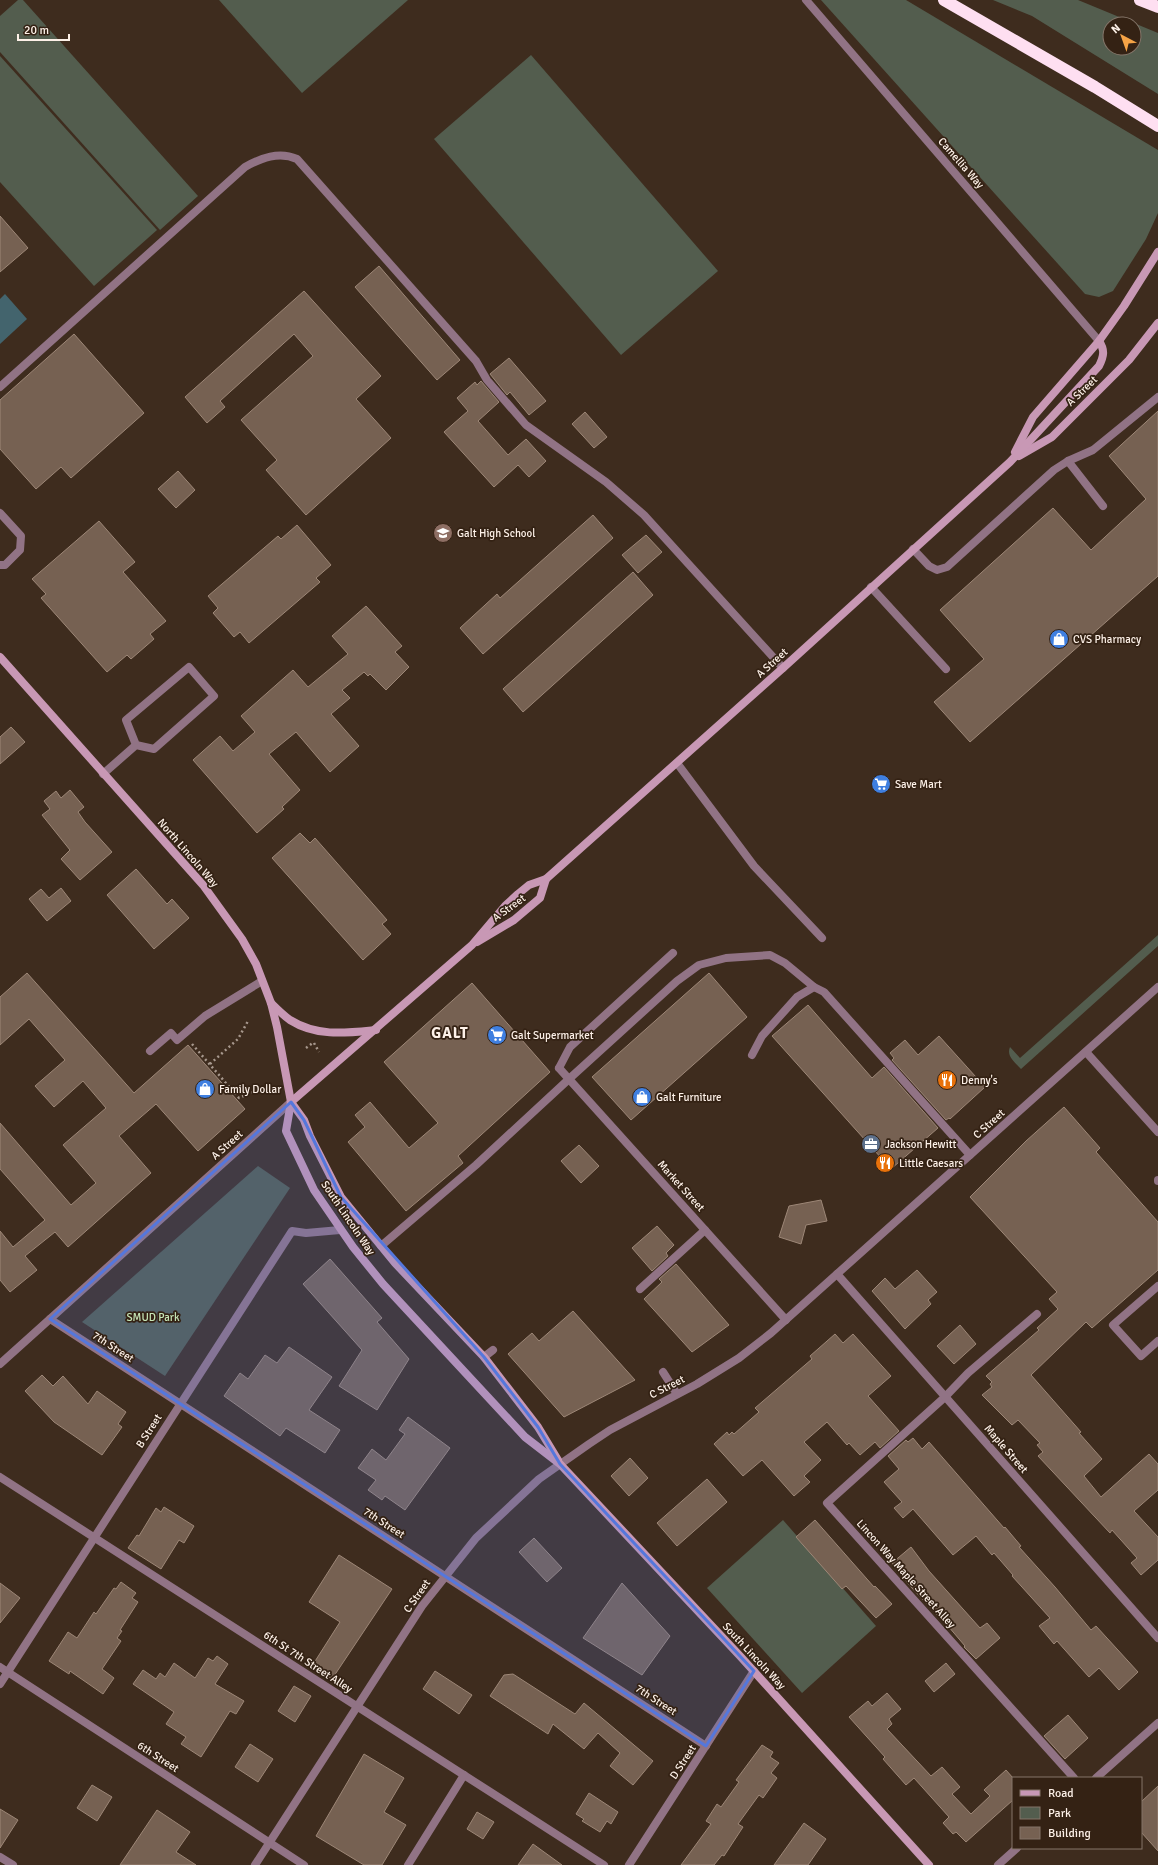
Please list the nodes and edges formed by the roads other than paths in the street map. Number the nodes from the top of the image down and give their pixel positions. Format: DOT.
graph roads {
  1 [pos="806,0"];
  2 [pos="944,0"];
  3 [pos="1140,0"];
  4 [pos="1158,7"];
  5 [pos="1158,126"];
  6 [pos="1158,252"];
  7 [pos="1158,323"];
  8 [pos="1099,341"];
  9 [pos="0,387"];
  10 [pos="1158,398"];
  11 [pos="1068,461"];
  12 [pos="1010,462"];
  13 [pos="1103,506"];
  14 [pos="0,513"];
  15 [pos="913,549"];
  16 [pos="0,565"];
  17 [pos="871,587"];
  18 [pos="0,657"];
  19 [pos="783,668"];
  20 [pos="946,670"];
  21 [pos="136,745"];
  22 [pos="677,762"];
  23 [pos="103,774"];
  24 [pos="546,879"];
  25 [pos="822,938"];
  26 [pos="472,945"];
  27 [pos="673,953"];
  28 [pos="262,981"];
  29 [pos="1158,987"];
  30 [pos="814,988"];
  31 [pos="270,1003"];
  32 [pos="376,1030"];
  33 [pos="150,1051"];
  34 [pos="1086,1052"];
  35 [pos="752,1055"];
  36 [pos="569,1079"];
  37 [pos="291,1102"];
  38 [pos="1158,1132"];
  39 [pos="970,1155"];
  40 [pos="340,1230"];
  41 [pos="705,1230"];
  42 [pos="381,1246"];
  43 [pos="837,1274"];
  44 [pos="1158,1286"];
  45 [pos="640,1289"];
  46 [pos="1037,1314"];
  47 [pos="50,1319"];
  48 [pos="786,1320"];
  49 [pos="1158,1341"];
  50 [pos="493,1350"];
  51 [pos="484,1357"];
  52 [pos="0,1364"];
  53 [pos="663,1372"];
  54 [pos="677,1394"];
  55 [pos="945,1397"];
  56 [pos="180,1404"];
  57 [pos="560,1464"];
  58 [pos="0,1477"];
  59 [pos="94,1537"];
  60 [pos="445,1576"];
  61 [pos="1158,1638"];
  62 [pos="0,1667"];
  63 [pos="8,1672"];
  64 [pos="754,1672"];
  65 [pos="0,1684"];
  66 [pos="357,1706"];
  67 [pos="1158,1723"];
  68 [pos="706,1746"];
  69 [pos="464,1775"];
  70 [pos="1073,1777"];
  71 [pos="1097,1777"];
  72 [pos="269,1843"];
  73 [pos="1016,1849"];
  74 [pos="0,1857"];
  75 [pos="13,1865"];
  76 [pos="255,1865"];
  77 [pos="304,1865"];
  78 [pos="408,1865"];
  79 [pos="604,1865"];
  80 [pos="630,1865"];
  81 [pos="928,1865"];
  82 [pos="998,1865"];
  1 -- 8 [label="street, Camellia Way"];
  2 -- 5 [label="highway"];
  3 -- 4 [label="highway"];
  6 -- 8 [label="main road, A Street"];
  7 -- 12 [label="main road, A Street"];
  8 -- 12 [label="main road, A Street"];
  8 -- 12 [label="main road, A Street"];
  9 -- 19 [label="street"];
  10 -- 11 [label="street"];
  11 -- 13 [label="street"];
  11 -- 15 [label="street"];
  12 -- 15 [label="main road, A Street"];
  14 -- 16 [label="street"];
  15 -- 17 [label="main road, A Street"];
  17 -- 19 [label="main road, A Street"];
  17 -- 20 [label="street"];
  18 -- 23 [label="main road, North Lincoln Way"];
  19 -- 22 [label="main road, A Street"];
  21 -- 21 [label="street"];
  21 -- 23 [label="street"];
  22 -- 24 [label="main road, A Street"];
  22 -- 25 [label="street"];
  23 -- 28 [label="main road, North Lincoln Way"];
  24 -- 26 [label="main road, A Street"];
  24 -- 26 [label="main road, A Street"];
  26 -- 32 [label="main road, A Street"];
  27 -- 36 [label="street, Market Street"];
  28 -- 31 [label="main road, North Lincoln Way"];
  28 -- 33 [label="street"];
  29 -- 34 [label="street, C Street"];
  30 -- 35 [label="street"];
  30 -- 36 [label="street"];
  30 -- 39 [label="street"];
  31 -- 32 [label="main road"];
  31 -- 37 [label="main road, North Lincoln Way"];
  32 -- 37 [label="main road, A Street"];
  34 -- 38 [label="street"];
  34 -- 39 [label="street, C Street"];
  36 -- 41 [label="street, Market Street"];
  36 -- 42 [label="street"];
  37 -- 40 [label="main road, South Lincoln Way"];
  37 -- 42 [label="main road, South Lincoln Way"];
  37 -- 47 [label="street, A Street"];
  39 -- 43 [label="street, C Street"];
  40 -- 56 [label="street, B Street"];
  40 -- 57 [label="main road, South Lincoln Way"];
  41 -- 45 [label="street"];
  41 -- 48 [label="street, Market Street"];
  42 -- 51 [label="main road, South Lincoln Way"];
  43 -- 48 [label="street, C Street"];
  43 -- 55 [label="street, Maple Street"];
  44 -- 49 [label="street"];
  46 -- 55 [label="street"];
  47 -- 52 [label="street, A Street"];
  47 -- 56 [label="street, 7th Street"];
  48 -- 54 [label="street, C Street"];
  50 -- 51 [label="street"];
  51 -- 57 [label="main road, South Lincoln Way"];
  53 -- 54 [label="street"];
  54 -- 57 [label="street, C Street"];
  55 -- 61 [label="street, Maple Street"];
  55 -- 70 [label="street, Lincon Way Maple Street Alley"];
  56 -- 59 [label="street, B Street"];
  56 -- 60 [label="street, 7th Street"];
  57 -- 60 [label="street, C Street"];
  57 -- 64 [label="main road, South Lincoln Way"];
  58 -- 59 [label="street, 6th St 7th Street Alley"];
  59 -- 63 [label="street, B Street"];
  59 -- 66 [label="street, 6th St 7th Street Alley"];
  60 -- 66 [label="street, C Street"];
  60 -- 68 [label="street, 7th Street"];
  62 -- 63 [label="street, 6th Street"];
  63 -- 65 [label="street, B Street"];
  63 -- 72 [label="street, 6th Street"];
  64 -- 68 [label="street, D Street"];
  64 -- 81 [label="main road, South Lincoln Way"];
  66 -- 69 [label="street, 6th St 7th Street Alley"];
  66 -- 72 [label="street, C Street"];
  67 -- 71 [label="street"];
  68 -- 80 [label="street, D Street"];
  69 -- 78 [label="street"];
  69 -- 79 [label="street, 6th St 7th Street Alley"];
  72 -- 76 [label="street, C Street"];
  72 -- 77 [label="street, 6th Street"];
  73 -- 82 [label="street"];
  74 -- 75 [label="street"];
}
